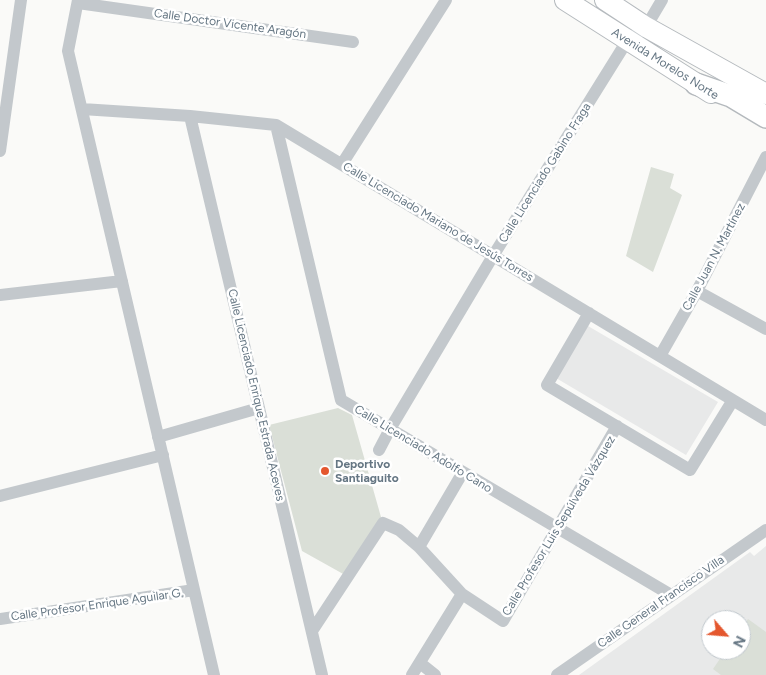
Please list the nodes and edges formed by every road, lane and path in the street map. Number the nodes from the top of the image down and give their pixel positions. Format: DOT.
graph roads {
  1 [pos="21,0"];
  2 [pos="446,0"];
  3 [pos="565,0"];
  4 [pos="605,0"];
  5 [pos="662,0"];
  6 [pos="78,1"];
  7 [pos="646,27"];
  8 [pos="627,41"];
  9 [pos="353,42"];
  10 [pos="696,84"];
  11 [pos="766,94"];
  12 [pos="82,109"];
  13 [pos="190,116"];
  14 [pos="766,117"];
  15 [pos="276,124"];
  16 [pos="766,126"];
  17 [pos="0,151"];
  18 [pos="766,156"];
  19 [pos="342,164"];
  20 [pos="493,256"];
  21 [pos="122,281"];
  22 [pos="697,291"];
  23 [pos="0,295"];
  24 [pos="589,313"];
  25 [pos="766,329"];
  26 [pos="660,356"];
  27 [pos="733,400"];
  28 [pos="259,408"];
  29 [pos="766,420"];
  30 [pos="617,426"];
  31 [pos="390,429"];
  32 [pos="158,437"];
  33 [pos="379,450"];
  34 [pos="162,455"];
  35 [pos="463,472"];
  36 [pos="0,496"];
  37 [pos="557,528"];
  38 [pos="766,530"];
  39 [pos="418,547"];
  40 [pos="194,590"];
  41 [pos="462,594"];
  42 [pos="671,595"];
  43 [pos="0,619"];
  44 [pos="312,630"];
  45 [pos="420,663"];
  46 [pos="214,675"];
  47 [pos="322,675"];
  48 [pos="412,675"];
  49 [pos="435,675"];
  50 [pos="557,675"];
  1 -- 17 [label="street"];
  2 -- 19 [label="street"];
  3 -- 8 [label="main road, Avenida Morelos Norte"];
  4 -- 7 [label="main road, Avenida Morelos Norte"];
  5 -- 7 [label="street"];
  6 -- 9 [label="street, Calle Doctor Vicente Aragón"];
  6 -- 12 [label="street"];
  7 -- 8 [label="street, Calle Licenciado Gabino Fraga"];
  7 -- 11 [label="main road, Avenida Morelos Norte"];
  8 -- 10 [label="main road, Avenida Morelos Norte"];
  8 -- 20 [label="street, Calle Licenciado Gabino Fraga"];
  10 -- 14 [label="highway"];
  10 -- 16 [label="main road, Avenida Morelos Norte"];
  12 -- 13 [label="street, Calle Licenciado Mariano de Jesús Torres"];
  12 -- 21 [label="street"];
  13 -- 15 [label="street, Calle Licenciado Mariano de Jesús Torres"];
  13 -- 28 [label="street, Calle Licenciado Enrique Estrada Aceves"];
  15 -- 19 [label="street, Calle Licenciado Mariano de Jesús Torres"];
  15 -- 31 [label="street, Calle Licenciado Adolfo Cano"];
  18 -- 22 [label="street, Calle Juan N. Martínez"];
  19 -- 20 [label="street, Calle Licenciado Mariano de Jesús Torres"];
  20 -- 24 [label="street, Calle Licenciado Mariano de Jesús Torres"];
  20 -- 31 [label="street, Calle Licenciado Gabino Fraga"];
  21 -- 23 [label="street"];
  21 -- 32 [label="street"];
  22 -- 25 [label="street"];
  22 -- 26 [label="street, Calle Juan N. Martínez"];
  24 -- 26 [label="street, Calle Licenciado Mariano de Jesús Torres"];
  24 -- 30 [label="street"];
  26 -- 27 [label="street, Calle Licenciado Mariano de Jesús Torres"];
  27 -- 29 [label="street, Calle Licenciado Mariano de Jesús Torres"];
  27 -- 30 [label="street"];
  28 -- 32 [label="street"];
  28 -- 44 [label="street, Calle Licenciado Enrique Estrada Aceves"];
  30 -- 37 [label="street, Calle Profesor Luis Sepúlveda Vázquez"];
  31 -- 33 [label="street, Calle Licenciado Gabino Fraga"];
  31 -- 35 [label="street, Calle Licenciado Adolfo Cano"];
  32 -- 34 [label="street"];
  34 -- 36 [label="street"];
  34 -- 40 [label="street"];
  35 -- 37 [label="street, Calle Licenciado Adolfo Cano"];
  35 -- 39 [label="street"];
  37 -- 41 [label="street, Calle Profesor Luis Sepúlveda Vázquez"];
  37 -- 42 [label="street, Calle Licenciado Adolfo Cano"];
  38 -- 42 [label="street, Calle General Francisco Villa"];
  39 -- 41 [label="street, Calle Profesor Luis Sepúlveda Vázquez"];
  39 -- 44 [label="street, Calle Profesor Luis Sepúlveda Vázquez"];
  40 -- 43 [label="street, Calle Profesor Enrique Aguilar G."];
  40 -- 46 [label="street"];
  41 -- 45 [label="street"];
  42 -- 50 [label="street, Calle General Francisco Villa"];
  44 -- 47 [label="street, Calle Licenciado Enrique Estrada Aceves"];
  45 -- 48 [label="street"];
  45 -- 49 [label="street"];
}
